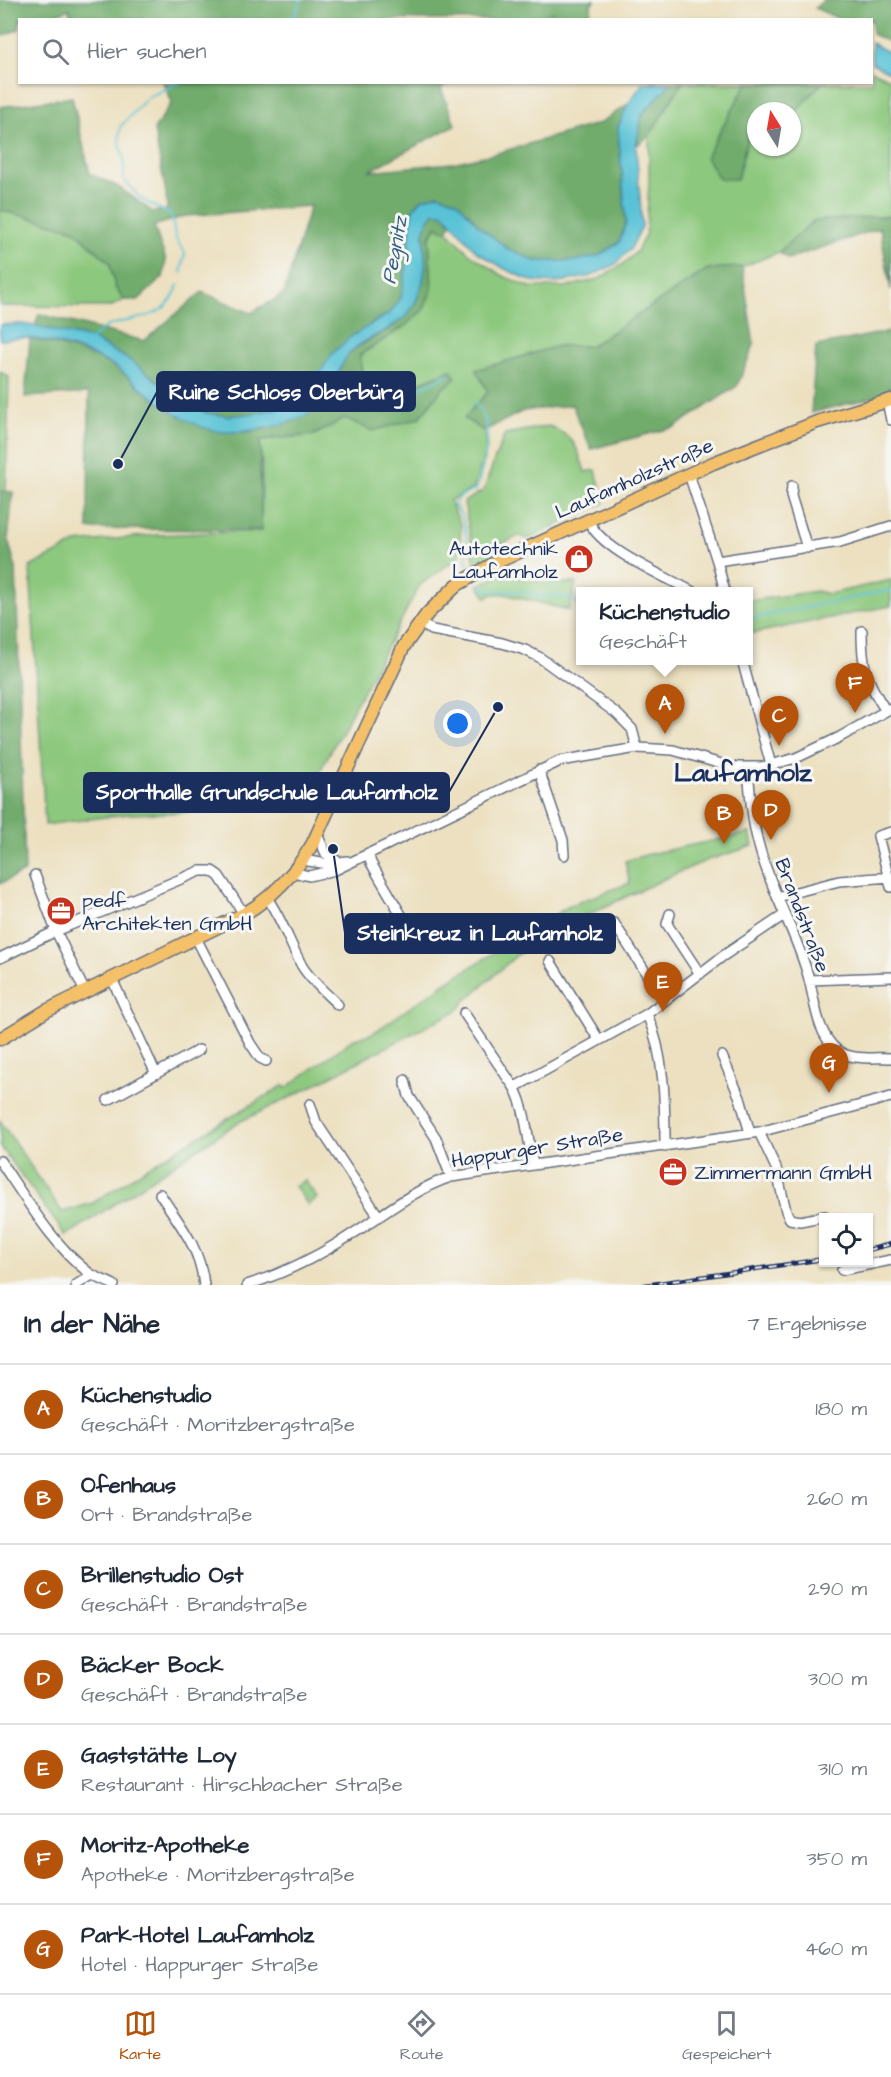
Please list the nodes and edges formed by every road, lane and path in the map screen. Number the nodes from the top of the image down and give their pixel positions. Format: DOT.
graph roads {
  1 [pos="889,400"];
  2 [pos="891,420"];
  3 [pos="689,474"];
  4 [pos="792,486"];
  5 [pos="588,520"];
  6 [pos="891,526"];
  7 [pos="807,548"];
  8 [pos="717,561"];
  9 [pos="686,587"];
  10 [pos="724,587"];
  11 [pos="419,623"];
  12 [pos="862,631"];
  13 [pos="743,665"];
  14 [pos="888,710"];
  15 [pos="638,748"];
  16 [pos="771,765"];
  17 [pos="748,768"];
  18 [pos="539,770"];
  19 [pos="891,832"];
  20 [pos="317,834"];
  21 [pos="368,853"];
  22 [pos="564,855"];
  23 [pos="302,860"];
  24 [pos="353,860"];
  25 [pos="339,862"];
  26 [pos="293,872"];
  27 [pos="34,875"];
  28 [pos="890,882"];
  29 [pos="777,897"];
  30 [pos="267,898"];
  31 [pos="243,914"];
  32 [pos="670,914"];
  33 [pos="784,915"];
  34 [pos="614,923"];
  35 [pos="56,931"];
  36 [pos="196,938"];
  37 [pos="417,942"];
  38 [pos="0,958"];
  39 [pos="550,961"];
  40 [pos="700,974"];
  41 [pos="891,977"];
  42 [pos="112,979"];
  43 [pos="809,980"];
  44 [pos="85,992"];
  45 [pos="664,1001"];
  46 [pos="338,1005"];
  47 [pos="464,1013"];
  48 [pos="647,1014"];
  49 [pos="0,1039"];
  50 [pos="598,1040"];
  51 [pos="199,1050"];
  52 [pos="722,1056"];
  53 [pos="891,1058"];
  54 [pos="266,1061"];
  55 [pos="156,1074"];
  56 [pos="405,1080"];
  57 [pos="515,1086"];
  58 [pos="891,1097"];
  59 [pos="108,1100"];
  60 [pos="310,1104"];
  61 [pos="754,1132"];
  62 [pos="665,1147"];
  63 [pos="0,1161"];
  64 [pos="533,1165"];
  65 [pos="451,1177"];
  66 [pos="160,1194"];
  67 [pos="379,1217"];
  68 [pos="819,1217"];
  69 [pos="891,1260"];
  70 [pos="842,1270"];
  71 [pos="92,1275"];
  72 [pos="76,1285"];
  73 [pos="114,1285"];
  74 [pos="204,1285"];
  75 [pos="247,1285"];
  1 -- 2 [label="street"];
  1 -- 3 [label="main road, Laufamholzstraße"];
  3 -- 5 [label="main road, Laufamholzstraße"];
  3 -- 8 [label="street"];
  4 -- 7 [label="street"];
  5 -- 9 [label="street"];
  5 -- 11 [label="main road, Laufamholzstraße"];
  6 -- 7 [label="street"];
  7 -- 8 [label="street"];
  8 -- 10 [label="street"];
  11 -- 15 [label="street"];
  11 -- 20 [label="main road, Laufamholzstraße"];
  12 -- 14 [label="street"];
  13 -- 16 [label="street"];
  14 -- 16 [label="street"];
  15 -- 17 [label="street"];
  15 -- 18 [label="street"];
  16 -- 17 [label="street"];
  17 -- 29 [label="street, Brandstraße"];
  18 -- 21 [label="street"];
  18 -- 22 [label="street"];
  19 -- 28 [label="street"];
  20 -- 23 [label="main road, Laufamholzstraße"];
  20 -- 25 [label="street"];
  21 -- 24 [label="street"];
  21 -- 37 [label="street"];
  23 -- 25 [label="street"];
  23 -- 26 [label="main road, Laufamholzstraße"];
  24 -- 25 [label="street"];
  24 -- 26 [label="street"];
  26 -- 30 [label="main road, Laufamholzstraße"];
  27 -- 35 [label="street"];
  28 -- 29 [label="street"];
  29 -- 33 [label="street, Brandstraße"];
  30 -- 31 [label="main road, Laufamholzstraße"];
  30 -- 46 [label="street"];
  31 -- 35 [label="street"];
  31 -- 36 [label="main road, Laufamholzstraße"];
  32 -- 40 [label="street"];
  33 -- 40 [label="street"];
  33 -- 43 [label="street, Brandstraße"];
  34 -- 45 [label="street"];
  35 -- 38 [label="street"];
  35 -- 44 [label="street"];
  36 -- 42 [label="main road, Laufamholzstraße"];
  36 -- 54 [label="street"];
  39 -- 50 [label="street"];
  40 -- 45 [label="street"];
  41 -- 43 [label="street"];
  42 -- 44 [label="main road, Laufamholzstraße"];
  42 -- 55 [label="street"];
  43 -- 53 [label="street, Brandstraße"];
  44 -- 49 [label="main road, Laufamholzstraße"];
  45 -- 48 [label="street"];
  47 -- 57 [label="street"];
  48 -- 50 [label="street"];
  48 -- 62 [label="street"];
  50 -- 57 [label="street"];
  51 -- 55 [label="street"];
  52 -- 61 [label="street"];
  55 -- 59 [label="street"];
  56 -- 65 [label="street"];
  57 -- 64 [label="street"];
  58 -- 61 [label="street, Happurger Straße"];
  60 -- 67 [label="street"];
  61 -- 62 [label="street, Happurger Straße"];
  61 -- 68 [label="street"];
  62 -- 64 [label="street, Happurger Straße"];
  63 -- 71 [label="street"];
  64 -- 65 [label="street, Happurger Straße"];
  65 -- 67 [label="street, Happurger Straße"];
  66 -- 74 [label="street"];
  67 -- 75 [label="street, Happurger Straße"];
  69 -- 70 [label="street"];
  71 -- 72 [label="street"];
  71 -- 73 [label="street"];
}
